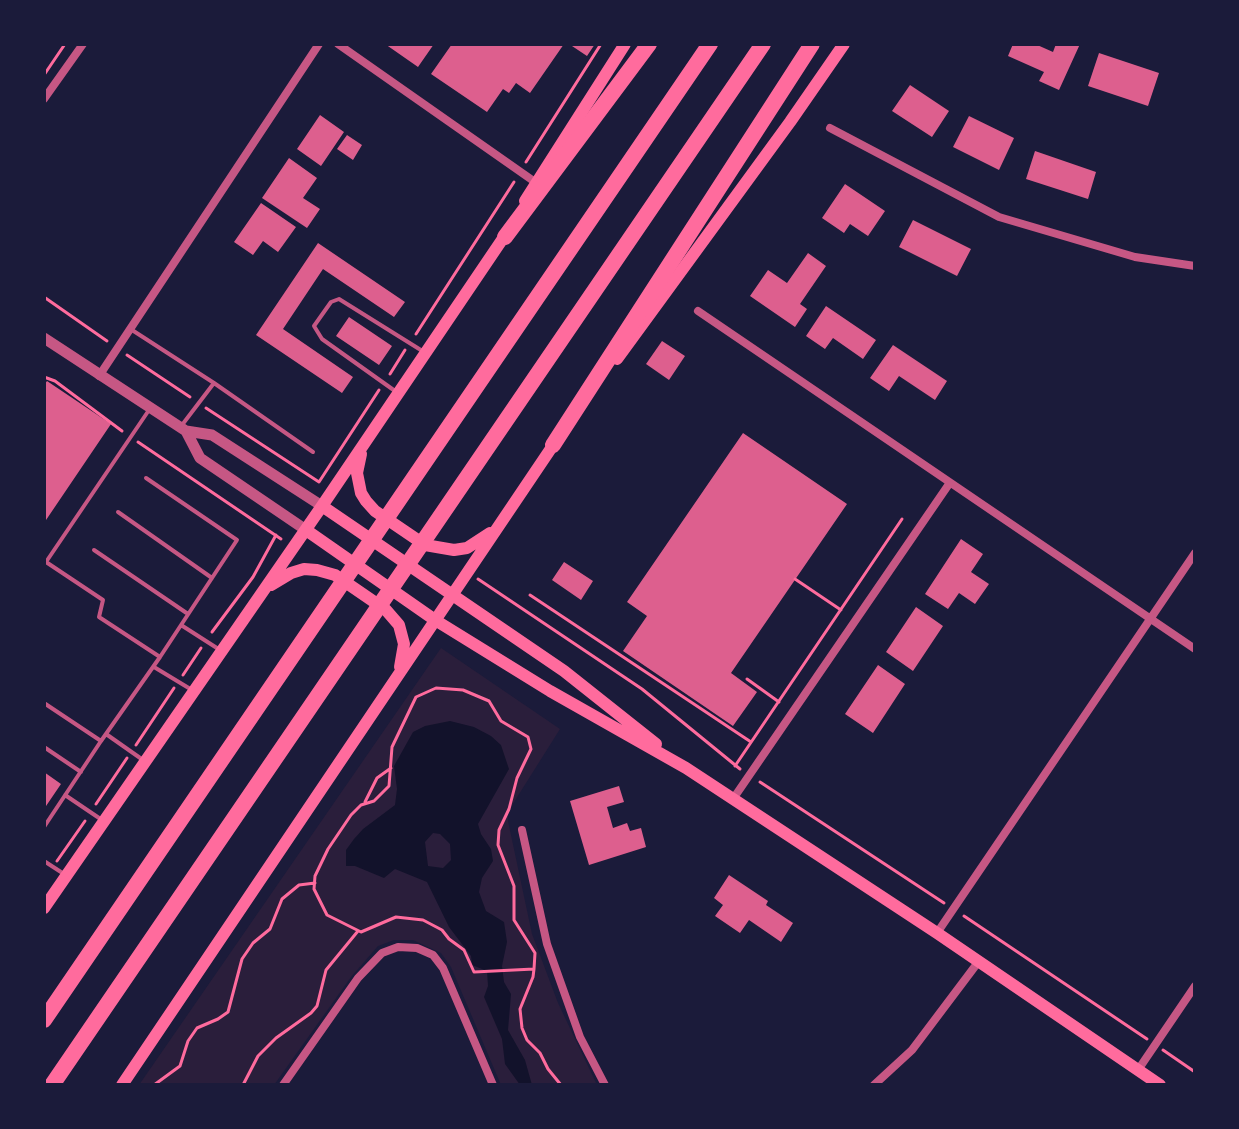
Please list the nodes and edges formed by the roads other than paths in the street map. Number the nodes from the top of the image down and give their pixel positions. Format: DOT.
graph roads {
  1 [pos="83,44"];
  2 [pos="319,44"];
  3 [pos="338,44"];
  4 [pos="625,44"];
  5 [pos="649,44"];
  6 [pos="710,44"];
  7 [pos="763,44"];
  8 [pos="812,44"];
  9 [pos="844,44"];
  10 [pos="44,99"];
  11 [pos="830,128"];
  12 [pos="535,182"];
  13 [pos="505,237"];
  14 [pos="1195,266"];
  15 [pos="698,311"];
  16 [pos="130,329"];
  17 [pos="44,338"];
  18 [pos="426,353"];
  19 [pos="99,376"];
  20 [pos="214,383"];
  21 [pos="399,394"];
  22 [pos="150,408"];
  23 [pos="184,429"];
  24 [pos="553,445"];
  25 [pos="363,447"];
  26 [pos="313,452"];
  27 [pos="146,478"];
  28 [pos="949,484"];
  29 [pos="322,506"];
  30 [pos="118,512"];
  31 [pos="496,529"];
  32 [pos="306,530"];
  33 [pos="94,550"];
  34 [pos="1195,553"];
  35 [pos="45,563"];
  36 [pos="212,578"];
  37 [pos="265,589"];
  38 [pos="452,596"];
  39 [pos="188,614"];
  40 [pos="435,620"];
  41 [pos="1151,620"];
  42 [pos="181,625"];
  43 [pos="1195,649"];
  44 [pos="222,652"];
  45 [pos="160,657"];
  46 [pos="154,667"];
  47 [pos="399,673"];
  48 [pos="194,692"];
  49 [pos="44,703"];
  50 [pos="106,734"];
  51 [pos="101,741"];
  52 [pos="44,747"];
  53 [pos="145,761"];
  54 [pos="686,768"];
  55 [pos="81,772"];
  56 [pos="65,795"];
  57 [pos="733,799"];
  58 [pos="104,822"];
  59 [pos="44,827"];
  60 [pos="522,830"];
  61 [pos="44,861"];
  62 [pos="66,876"];
  63 [pos="120,906"];
  64 [pos="44,908"];
  65 [pos="937,933"];
  66 [pos="979,961"];
  67 [pos="1195,986"];
  68 [pos="44,1010"];
  69 [pos="44,1020"];
  70 [pos="1138,1070"];
  71 [pos="52,1085"];
  72 [pos="122,1085"];
  73 [pos="283,1085"];
  74 [pos="493,1085"];
  75 [pos="605,1085"];
  76 [pos="874,1085"];
  77 [pos="1160,1085"];
  1 -- 10 [label="street"];
  2 -- 16 [label="street"];
  3 -- 12 [label="street"];
  4 -- 12 [label="main road"];
  5 -- 13 [label="highway"];
  6 -- 63 [label="highway"];
  7 -- 71 [label="highway"];
  8 -- 24 [label="highway"];
  9 -- 24 [label="main road"];
  11 -- 14 [label="street"];
  12 -- 13 [label="main road"];
  13 -- 18 [label="main road"];
  15 -- 28 [label="street"];
  16 -- 19 [label="street"];
  16 -- 20 [label="lane"];
  17 -- 19 [label="street"];
  18 -- 21 [label="main road"];
  18 -- 21 [label="lane"];
  19 -- 22 [label="street"];
  20 -- 23 [label="lane"];
  20 -- 26 [label="lane"];
  21 -- 25 [label="main road"];
  22 -- 23 [label="street"];
  22 -- 35 [label="lane"];
  23 -- 29 [label="street"];
  23 -- 32 [label="street"];
  24 -- 31 [label="main road"];
  25 -- 29 [label="main road"];
  25 -- 31 [label="main road"];
  27 -- 36 [label="lane"];
  28 -- 41 [label="street"];
  28 -- 57 [label="street"];
  29 -- 32 [label="main road"];
  29 -- 38 [label="main road"];
  30 -- 36 [label="lane"];
  31 -- 38 [label="main road"];
  32 -- 37 [label="main road"];
  32 -- 40 [label="main road"];
  33 -- 39 [label="lane"];
  34 -- 41 [label="street"];
  35 -- 45 [label="lane"];
  36 -- 39 [label="lane"];
  37 -- 44 [label="main road"];
  37 -- 47 [label="main road"];
  38 -- 40 [label="main road"];
  38 -- 54 [label="main road"];
  39 -- 42 [label="lane"];
  40 -- 47 [label="main road"];
  40 -- 54 [label="main road"];
  41 -- 43 [label="street"];
  41 -- 65 [label="street"];
  42 -- 44 [label="lane"];
  42 -- 45 [label="lane"];
  44 -- 48 [label="main road"];
  45 -- 46 [label="lane"];
  46 -- 48 [label="lane"];
  46 -- 50 [label="lane"];
  47 -- 72 [label="main road"];
  48 -- 53 [label="main road"];
  49 -- 51 [label="lane"];
  50 -- 51 [label="lane"];
  50 -- 53 [label="lane"];
  51 -- 55 [label="lane"];
  52 -- 55 [label="lane"];
  53 -- 58 [label="main road"];
  54 -- 57 [label="main road"];
  55 -- 56 [label="lane"];
  56 -- 58 [label="lane"];
  56 -- 59 [label="lane"];
  57 -- 65 [label="main road"];
  58 -- 62 [label="main road"];
  60 -- 75 [label="street"];
  61 -- 62 [label="lane"];
  62 -- 64 [label="main road"];
  63 -- 68 [label="highway"];
  63 -- 69 [label="highway"];
  65 -- 66 [label="main road"];
  66 -- 70 [label="main road"];
  66 -- 76 [label="street"];
  67 -- 70 [label="street"];
  70 -- 77 [label="main road"];
  73 -- 74 [label="street"];
}
